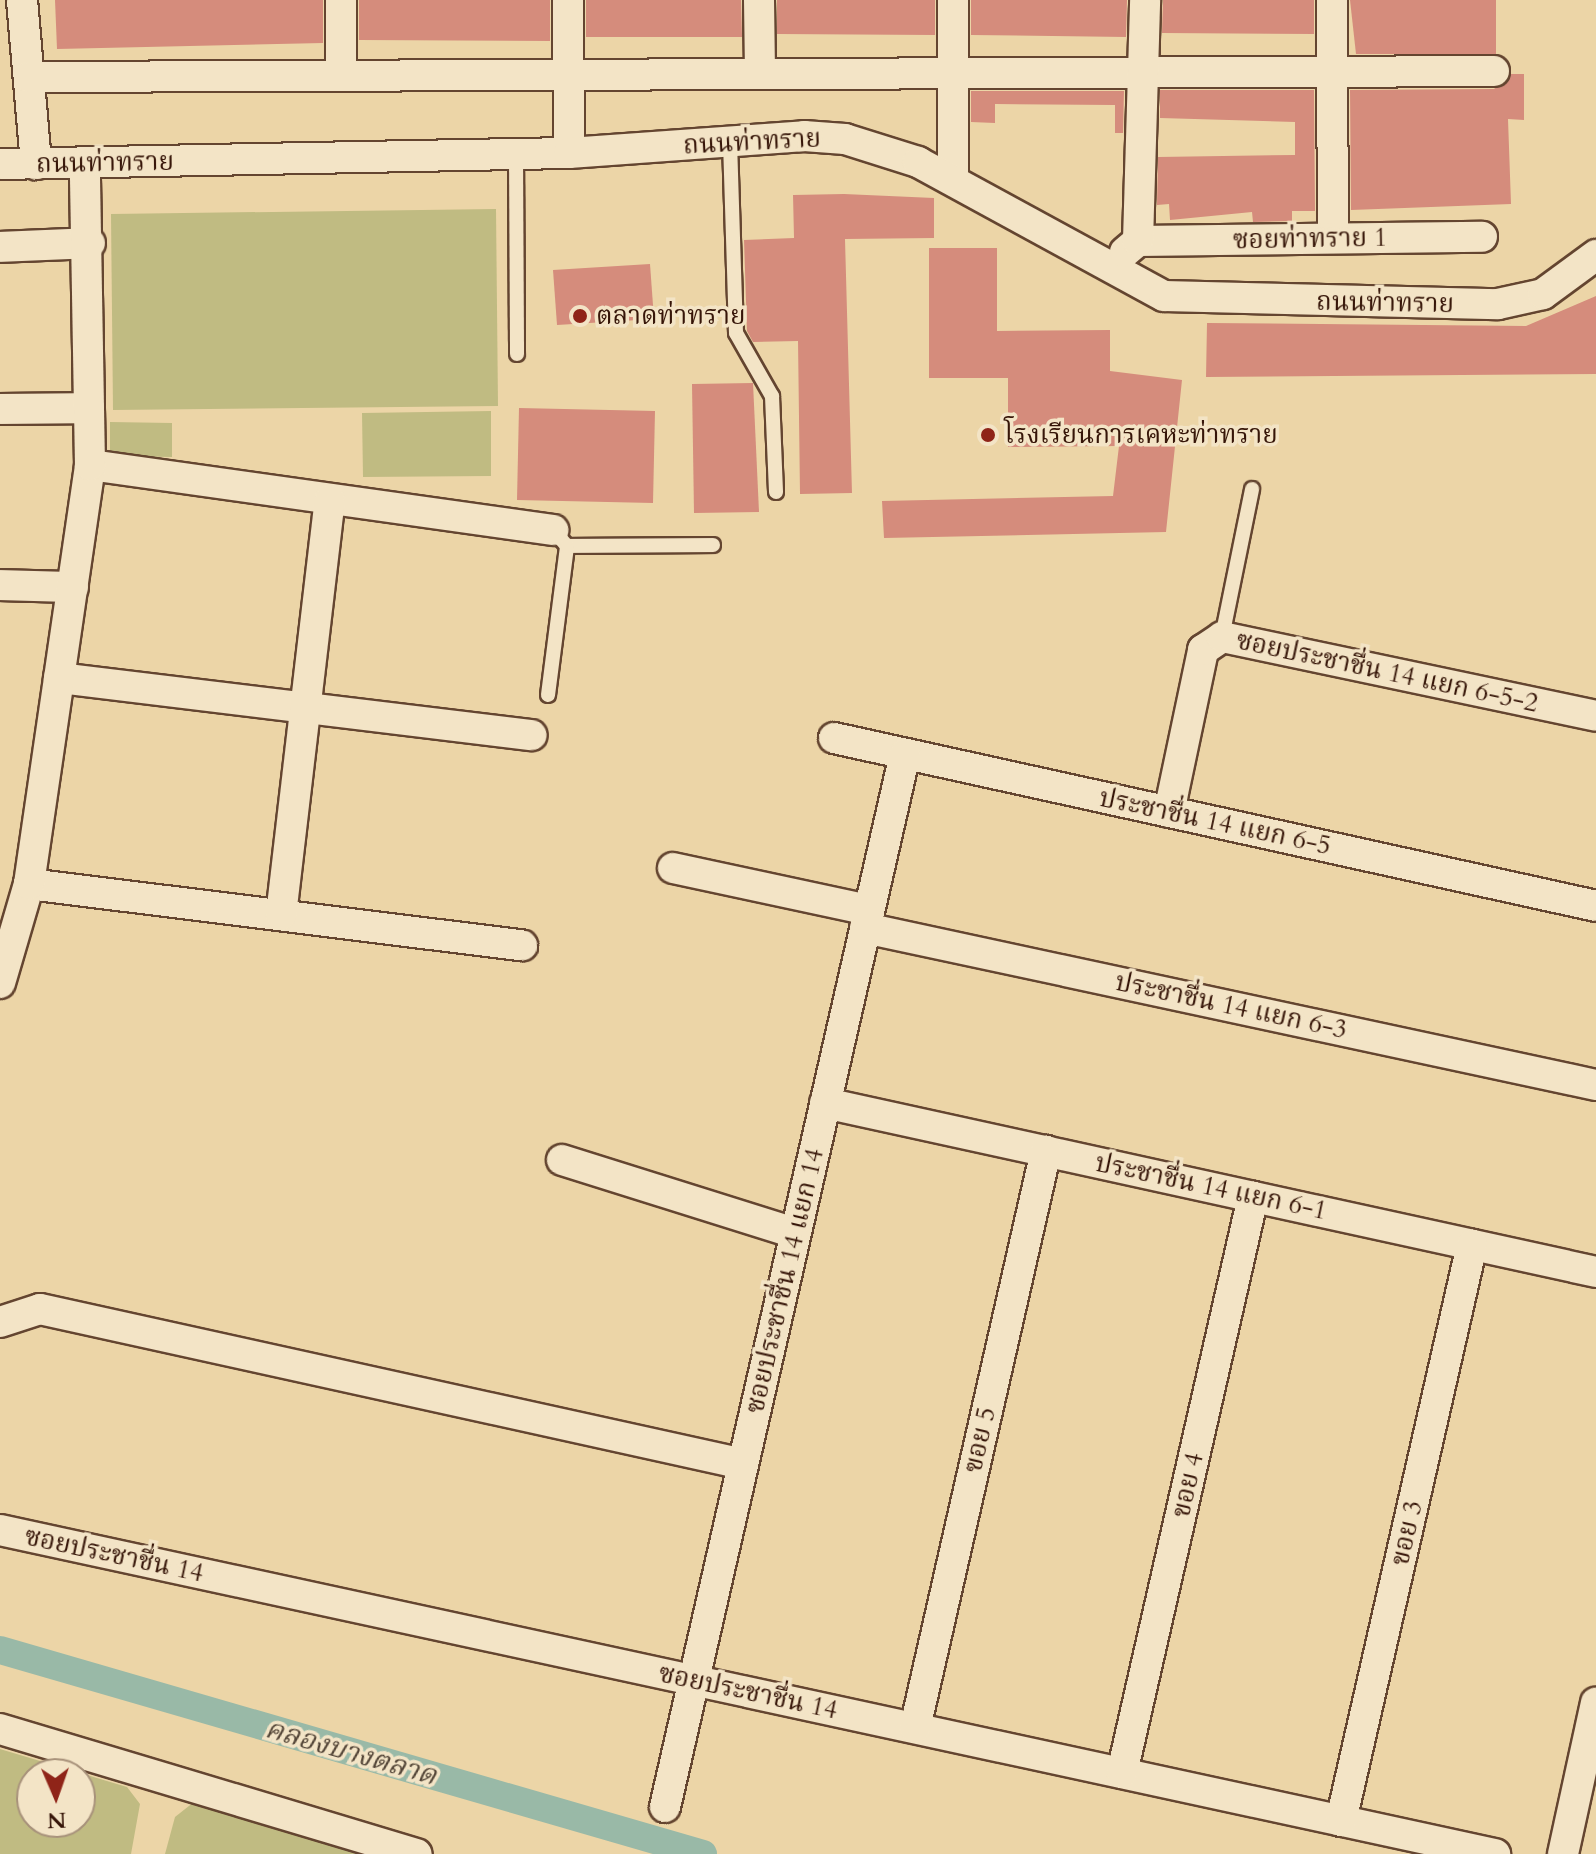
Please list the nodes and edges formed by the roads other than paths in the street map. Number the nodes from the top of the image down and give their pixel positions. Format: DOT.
graph roads {
  1 [pos="22,0"];
  2 [pos="341,0"];
  3 [pos="568,0"];
  4 [pos="759,0"];
  5 [pos="953,0"];
  6 [pos="1145,0"];
  7 [pos="1332,0"];
  8 [pos="1144,68"];
  9 [pos="953,69"];
  10 [pos="341,70"];
  11 [pos="760,70"];
  12 [pos="1331,70"];
  13 [pos="568,71"];
  14 [pos="1494,71"];
  15 [pos="29,77"];
  16 [pos="730,142"];
  17 [pos="569,153"];
  18 [pos="516,154"];
  19 [pos="0,164"];
  20 [pos="36,164"];
  21 [pos="85,164"];
  22 [pos="953,178"];
  23 [pos="1482,237"];
  24 [pos="1333,238"];
  25 [pos="1138,241"];
  26 [pos="90,243"];
  27 [pos="0,247"];
  28 [pos="1596,255"];
  29 [pos="1106,268"];
  30 [pos="517,354"];
  31 [pos="89,408"];
  32 [pos="0,409"];
  33 [pos="90,465"];
  34 [pos="1252,489"];
  35 [pos="776,492"];
  36 [pos="330,500"];
  37 [pos="560,538"];
  38 [pos="713,545"];
  39 [pos="0,585"];
  40 [pos="73,587"];
  41 [pos="1222,637"];
  42 [pos="59,678"];
  43 [pos="548,695"];
  44 [pos="303,707"];
  45 [pos="1596,716"];
  46 [pos="532,735"];
  47 [pos="834,738"];
  48 [pos="905,754"];
  49 [pos="1169,812"];
  50 [pos="673,868"];
  51 [pos="29,884"];
  52 [pos="1596,906"];
  53 [pos="281,915"];
  54 [pos="867,919"];
  55 [pos="522,945"];
  56 [pos="0,983"];
  57 [pos="1596,1085"];
  58 [pos="825,1103"];
  59 [pos="1046,1151"];
  60 [pos="562,1160"];
  61 [pos="1253,1197"];
  62 [pos="795,1233"];
  63 [pos="1472,1245"];
  64 [pos="1596,1272"];
  65 [pos="0,1322"];
  66 [pos="743,1464"];
  67 [pos="0,1530"];
  68 [pos="694,1680"];
  69 [pos="1596,1703"];
  70 [pos="915,1728"];
  71 [pos="0,1729"];
  72 [pos="1122,1773"];
  73 [pos="665,1807"];
  74 [pos="1341,1821"];
  75 [pos="417,1854"];
  76 [pos="1495,1854"];
  77 [pos="1563,1854"];
  1 -- 15 [label="street"];
  2 -- 10 [label="street"];
  3 -- 13 [label="street"];
  4 -- 11 [label="street"];
  5 -- 9 [label="street"];
  6 -- 8 [label="street"];
  7 -- 12 [label="street"];
  8 -- 9 [label="street"];
  8 -- 12 [label="street"];
  8 -- 25 [label="street"];
  9 -- 11 [label="street"];
  9 -- 22 [label="street"];
  10 -- 13 [label="street"];
  10 -- 15 [label="street"];
  11 -- 13 [label="street"];
  12 -- 14 [label="street"];
  12 -- 24 [label="street"];
  13 -- 17 [label="street"];
  15 -- 20 [label="street"];
  16 -- 17 [label="street, ถนนท่าทราย"];
  16 -- 22 [label="street, ถนนท่าทราย"];
  16 -- 35 [label="lane"];
  17 -- 18 [label="street, ถนนท่าทราย"];
  18 -- 21 [label="street, ถนนท่าทราย"];
  18 -- 30 [label="lane"];
  19 -- 20 [label="street, ถนนท่าทราย"];
  20 -- 21 [label="street, ถนนท่าทราย"];
  21 -- 26 [label="street"];
  22 -- 29 [label="street, ถนนท่าทราย"];
  23 -- 24 [label="street, ซอยท่าทราย 1"];
  24 -- 25 [label="street, ซอยท่าทราย 1"];
  25 -- 29 [label="street"];
  26 -- 27 [label="street"];
  26 -- 31 [label="street"];
  28 -- 29 [label="street, ถนนท่าทราย"];
  31 -- 32 [label="street"];
  31 -- 33 [label="street"];
  33 -- 36 [label="street"];
  33 -- 40 [label="street"];
  34 -- 41 [label="lane"];
  36 -- 37 [label="street"];
  36 -- 44 [label="street"];
  37 -- 38 [label="lane"];
  37 -- 43 [label="lane"];
  39 -- 40 [label="street"];
  40 -- 42 [label="street"];
  41 -- 45 [label="street, ซอยประชาชื่น 14 แยก 6-5-2"];
  41 -- 49 [label="street, ซอยประชาชื่น 14 แยก 6-5-2"];
  42 -- 44 [label="street"];
  42 -- 51 [label="street"];
  44 -- 46 [label="street"];
  44 -- 53 [label="street"];
  47 -- 48 [label="street, ประชาชื่น 14 แยก 6-5"];
  48 -- 49 [label="street, ประชาชื่น 14 แยก 6-5"];
  48 -- 54 [label="street, ซอยประชาชื่น 14 แยก 14"];
  49 -- 52 [label="street, ประชาชื่น 14 แยก 6-5"];
  50 -- 54 [label="street, ประชาชื่น 14 แยก 6-3"];
  51 -- 53 [label="street"];
  51 -- 56 [label="street"];
  53 -- 55 [label="street"];
  54 -- 57 [label="street, ประชาชื่น 14 แยก 6-3"];
  54 -- 58 [label="street, ซอยประชาชื่น 14 แยก 14"];
  58 -- 59 [label="street, ประชาชื่น 14 แยก 6-1"];
  58 -- 62 [label="street, ซอยประชาชื่น 14 แยก 14"];
  59 -- 61 [label="street, ประชาชื่น 14 แยก 6-1"];
  59 -- 70 [label="street, ฃอย 5"];
  60 -- 62 [label="street"];
  61 -- 63 [label="street, ประชาชื่น 14 แยก 6-1"];
  61 -- 72 [label="street, ขอย 4"];
  62 -- 66 [label="street, ซอยประชาชื่น 14 แยก 14"];
  63 -- 64 [label="street, ประชาชื่น 14 แยก 6-1"];
  63 -- 74 [label="street, ขอย 3"];
  65 -- 66 [label="street"];
  66 -- 68 [label="street, ซอยประชาชื่น 14 แยก 14"];
  67 -- 68 [label="street, ซอยประชาชื่น 14"];
  68 -- 70 [label="street, ซอยประชาชื่น 14"];
  68 -- 73 [label="street, ซอยประชาชื่น 14 แยก 14"];
  69 -- 77 [label="street"];
  70 -- 72 [label="street, ซอยประชาชื่น 14"];
  71 -- 75 [label="street"];
  72 -- 74 [label="street, ซอยประชาชื่น 14"];
  74 -- 76 [label="street, ซอยประชาชื่น 14"];
}
